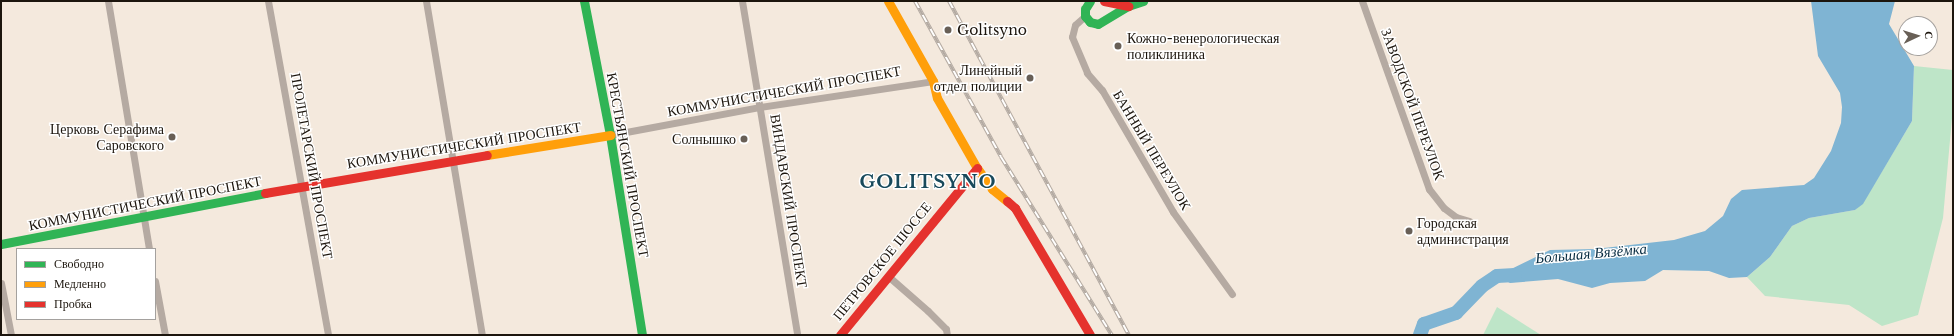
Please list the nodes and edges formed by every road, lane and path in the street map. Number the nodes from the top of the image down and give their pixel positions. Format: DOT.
graph roads {
  1 [pos="108,1"];
  2 [pos="268,1"];
  3 [pos="426,1"];
  4 [pos="584,1"];
  5 [pos="742,1"];
  6 [pos="888,1"];
  7 [pos="1089,1"];
  8 [pos="1105,1"];
  9 [pos="1143,1"];
  10 [pos="1362,1"];
  11 [pos="1128,6"];
  12 [pos="1085,16"];
  13 [pos="1107,19"];
  14 [pos="933,81"];
  15 [pos="760,107"];
  16 [pos="610,135"];
  17 [pos="451,160"];
  18 [pos="977,168"];
  19 [pos="303,186"];
  20 [pos="144,218"];
  21 [pos="1469,221"];
  22 [pos="1,244"];
  23 [pos="149,248"];
  24 [pos="888,276"];
  25 [pos="1,283"];
  26 [pos="156,286"];
  27 [pos="1232,294"];
  28 [pos="11,335"];
  29 [pos="165,335"];
  30 [pos="328,335"];
  31 [pos="482,335"];
  32 [pos="642,335"];
  33 [pos="797,335"];
  34 [pos="840,335"];
  35 [pos="947,335"];
  36 [pos="1090,335"];
  1 -- 20 [label="street"];
  2 -- 19 [label="street, ПРОЛЕТАРСКИЙ ПРОСПЕКТ"];
  3 -- 17 [label="street"];
  4 -- 16 [label="street, КРЕСТЬЯНСКИЙ ПРОСПЕКТ"];
  5 -- 15 [label="street, ВИНДАВСКИЙ ПРОСПЕКТ"];
  6 -- 14 [label="street"];
  7 -- 12 [label="street"];
  8 -- 11 [label="street"];
  8 -- 13 [label="street"];
  9 -- 11 [label="street"];
  10 -- 21 [label="street, ЗАВОДСКОЙ ПЕРЕУЛОК"];
  11 -- 13 [label="street"];
  12 -- 13 [label="street"];
  12 -- 27 [label="street, БАННЫЙ ПЕРЕУЛОК"];
  14 -- 15 [label="street, КОММУНИСТИЧЕСКИЙ ПРОСПЕКТ"];
  14 -- 18 [label="street"];
  15 -- 16 [label="street, КОММУНИСТИЧЕСКИЙ ПРОСПЕКТ"];
  15 -- 33 [label="street, ВИНДАВСКИЙ ПРОСПЕКТ"];
  16 -- 17 [label="street, КОММУНИСТИЧЕСКИЙ ПРОСПЕКТ"];
  16 -- 32 [label="street, КРЕСТЬЯНСКИЙ ПРОСПЕКТ"];
  17 -- 19 [label="street, КОММУНИСТИЧЕСКИЙ ПРОСПЕКТ"];
  17 -- 31 [label="street"];
  18 -- 24 [label="street, ПЕТРОВСКОЕ ШОССЕ"];
  18 -- 36 [label="street"];
  19 -- 20 [label="street, КОММУНИСТИЧЕСКИЙ ПРОСПЕКТ"];
  19 -- 30 [label="street, ПРОЛЕТАРСКИЙ ПРОСПЕКТ"];
  20 -- 22 [label="street, КОММУНИСТИЧЕСКИЙ ПРОСПЕКТ"];
  20 -- 23 [label="street"];
  24 -- 34 [label="street, ПЕТРОВСКОЕ ШОССЕ"];
  24 -- 35 [label="street"];
  25 -- 28 [label="street"];
  26 -- 29 [label="street"];
}
